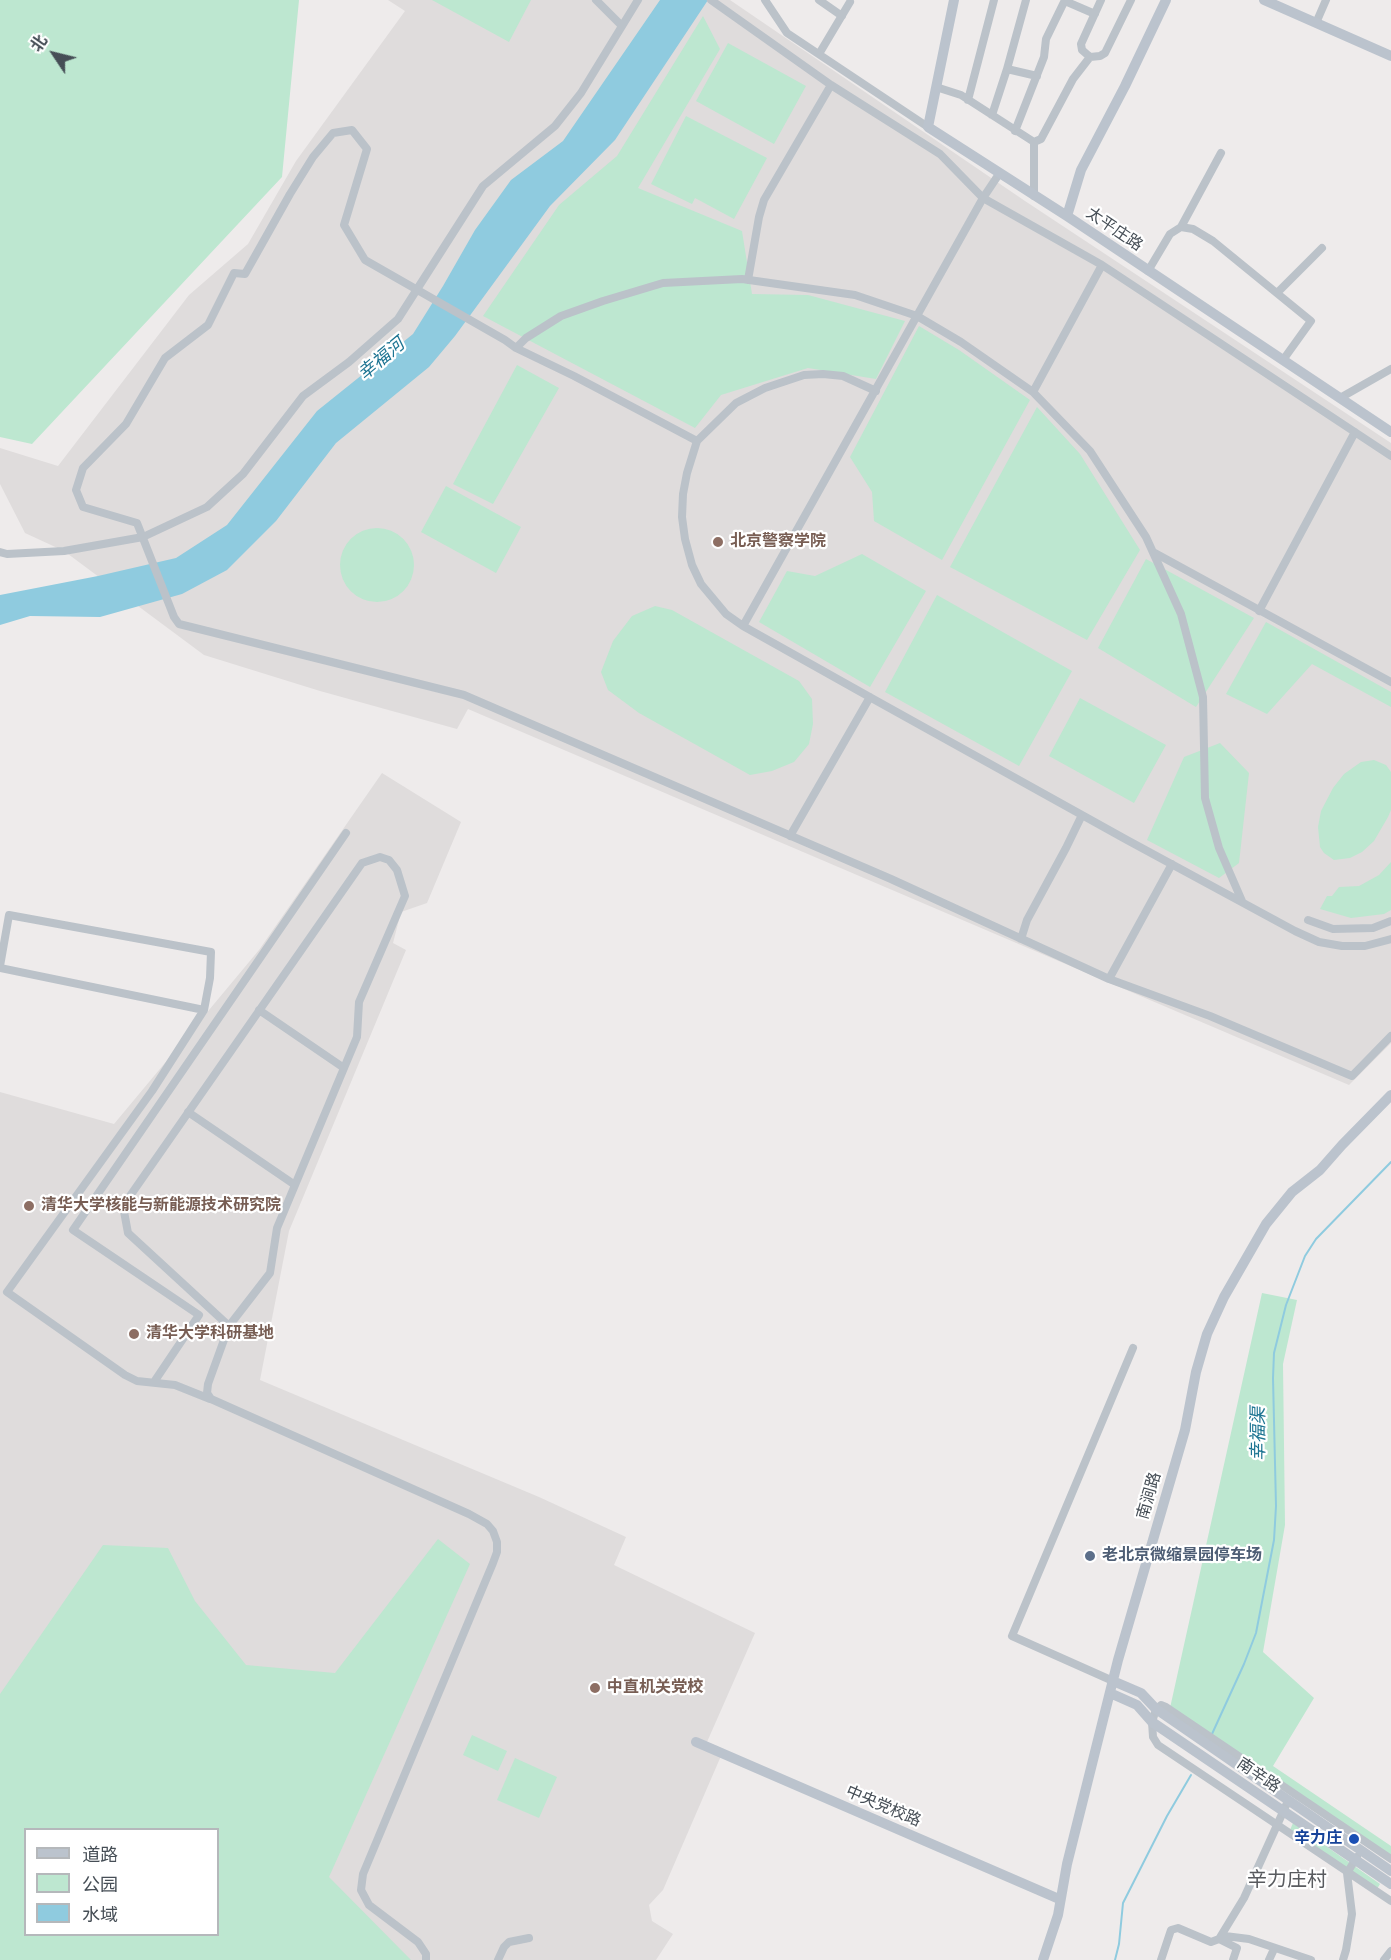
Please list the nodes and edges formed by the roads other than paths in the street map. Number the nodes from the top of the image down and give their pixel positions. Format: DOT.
graph roads {
  1 [pos="596,0"];
  2 [pos="638,0"];
  3 [pos="765,0"];
  4 [pos="819,0"];
  5 [pos="954,0"];
  6 [pos="993,0"];
  7 [pos="1026,0"];
  8 [pos="1065,0"];
  9 [pos="1101,0"];
  10 [pos="1131,0"];
  11 [pos="1166,0"];
  12 [pos="1264,0"];
  13 [pos="1326,0"];
  14 [pos="713,2"];
  15 [pos="850,2"];
  16 [pos="1095,14"];
  17 [pos="842,16"];
  18 [pos="1316,23"];
  19 [pos="622,26"];
  20 [pos="819,54"];
  21 [pos="1391,56"];
  22 [pos="1090,57"];
  23 [pos="1007,69"];
  24 [pos="1037,76"];
  25 [pos="831,85"];
  26 [pos="936,87"];
  27 [pos="968,100"];
  28 [pos="992,115"];
  29 [pos="928,127"];
  30 [pos="1015,131"];
  31 [pos="1034,142"];
  32 [pos="1221,153"];
  33 [pos="999,174"];
  34 [pos="1034,196"];
  35 [pos="983,198"];
  36 [pos="1066,216"];
  37 [pos="1181,227"];
  38 [pos="1322,248"];
  39 [pos="1102,265"];
  40 [pos="1148,271"];
  41 [pos="748,280"];
  42 [pos="417,290"];
  43 [pos="1277,292"];
  44 [pos="917,316"];
  45 [pos="516,348"];
  46 [pos="1283,360"];
  47 [pos="1391,369"];
  48 [pos="876,391"];
  49 [pos="1033,392"];
  50 [pos="1340,398"];
  51 [pos="1355,432"];
  52 [pos="1391,432"];
  53 [pos="697,441"];
  54 [pos="1391,456"];
  55 [pos="143,537"];
  56 [pos="1153,551"];
  57 [pos="0,552"];
  58 [pos="1259,611"];
  59 [pos="743,626"];
  60 [pos="1391,682"];
  61 [pos="870,697"];
  62 [pos="1082,815"];
  63 [pos="346,832"];
  64 [pos="790,836"];
  65 [pos="1172,864"];
  66 [pos="1242,901"];
  67 [pos="1308,920"];
  68 [pos="1391,921"];
  69 [pos="1021,939"];
  70 [pos="1391,939"];
  71 [pos="0,967"];
  72 [pos="1109,979"];
  73 [pos="204,1010"];
  74 [pos="259,1010"];
  75 [pos="1391,1036"];
  76 [pos="344,1068"];
  77 [pos="1391,1095"];
  78 [pos="188,1112"];
  79 [pos="295,1185"];
  80 [pos="229,1326"];
  81 [pos="1133,1348"];
  82 [pos="154,1383"];
  83 [pos="211,1399"];
  84 [pos="1113,1681"];
  85 [pos="1110,1693"];
  86 [pos="1156,1709"];
  87 [pos="1152,1722"];
  88 [pos="696,1742"];
  89 [pos="1247,1780"];
  90 [pos="1235,1796"];
  91 [pos="1285,1806"];
  92 [pos="1277,1824"];
  93 [pos="1326,1840"];
  94 [pos="1318,1852"];
  95 [pos="1358,1856"];
  96 [pos="1391,1859"];
  97 [pos="1391,1871"];
  98 [pos="1347,1873"];
  99 [pos="1391,1884"];
  100 [pos="1059,1899"];
  101 [pos="1391,1901"];
  102 [pos="529,1938"];
  103 [pos="1219,1939"];
  104 [pos="1274,1949"];
  105 [pos="1391,1951"];
  106 [pos="426,1960"];
  107 [pos="498,1960"];
  108 [pos="1043,1960"];
  109 [pos="1161,1960"];
  110 [pos="1233,1960"];
  111 [pos="1269,1960"];
  112 [pos="1311,1960"];
  113 [pos="1343,1960"];
  114 [pos="1384,1960"];
  1 -- 19 [label="street"];
  2 -- 19 [label="street"];
  3 -- 20 [label="street"];
  4 -- 17 [label="street"];
  5 -- 26 [label="main road"];
  6 -- 27 [label="street"];
  7 -- 23 [label="street"];
  8 -- 16 [label="street"];
  8 -- 24 [label="street"];
  9 -- 16 [label="street"];
  10 -- 22 [label="street"];
  11 -- 36 [label="main road"];
  12 -- 18 [label="main road"];
  13 -- 18 [label="street"];
  14 -- 25 [label="street"];
  15 -- 17 [label="street"];
  16 -- 22 [label="street"];
  17 -- 20 [label="street"];
  18 -- 21 [label="main road"];
  19 -- 42 [label="street"];
  20 -- 29 [label="street"];
  22 -- 31 [label="street"];
  23 -- 24 [label="street"];
  23 -- 28 [label="street"];
  24 -- 30 [label="street"];
  25 -- 35 [label="street"];
  25 -- 41 [label="street"];
  26 -- 27 [label="street"];
  26 -- 29 [label="main road"];
  27 -- 28 [label="street"];
  28 -- 30 [label="street"];
  29 -- 33 [label="main road, 太平庄路"];
  30 -- 31 [label="street"];
  31 -- 34 [label="street"];
  32 -- 37 [label="street"];
  33 -- 34 [label="main road, 太平庄路"];
  33 -- 35 [label="street"];
  34 -- 36 [label="main road, 太平庄路"];
  35 -- 39 [label="street"];
  35 -- 44 [label="street"];
  36 -- 40 [label="main road, 太平庄路"];
  37 -- 40 [label="street"];
  37 -- 43 [label="street"];
  38 -- 43 [label="street"];
  39 -- 49 [label="street"];
  39 -- 51 [label="street"];
  40 -- 46 [label="main road, 太平庄路"];
  41 -- 44 [label="street"];
  41 -- 45 [label="street"];
  42 -- 45 [label="street"];
  42 -- 55 [label="street"];
  42 -- 55 [label="street"];
  43 -- 46 [label="street"];
  44 -- 48 [label="street"];
  44 -- 49 [label="street"];
  45 -- 53 [label="street"];
  46 -- 50 [label="main road, 太平庄路"];
  47 -- 50 [label="street"];
  48 -- 53 [label="street"];
  48 -- 59 [label="street"];
  49 -- 56 [label="street"];
  50 -- 52 [label="main road, 太平庄路"];
  51 -- 54 [label="street"];
  51 -- 58 [label="street"];
  53 -- 59 [label="street"];
  55 -- 57 [label="street"];
  55 -- 64 [label="street"];
  56 -- 58 [label="street"];
  56 -- 66 [label="street"];
  58 -- 60 [label="street"];
  59 -- 61 [label="street"];
  61 -- 62 [label="street"];
  61 -- 64 [label="street"];
  62 -- 65 [label="street"];
  62 -- 69 [label="street"];
  63 -- 82 [label="street"];
  64 -- 69 [label="street"];
  65 -- 66 [label="street"];
  65 -- 72 [label="street"];
  66 -- 70 [label="street"];
  67 -- 68 [label="street"];
  69 -- 72 [label="street"];
  71 -- 73 [label="street"];
  71 -- 73 [label="street"];
  72 -- 75 [label="street"];
  73 -- 82 [label="street"];
  74 -- 76 [label="street"];
  74 -- 76 [label="street"];
  74 -- 78 [label="street"];
  76 -- 79 [label="street"];
  77 -- 84 [label="main road, 南涧路"];
  78 -- 79 [label="street"];
  78 -- 80 [label="street"];
  79 -- 80 [label="street"];
  80 -- 83 [label="street"];
  81 -- 84 [label="street"];
  82 -- 83 [label="street"];
  83 -- 106 [label="street"];
  84 -- 85 [label="main road, 南涧路"];
  84 -- 86 [label="main road, 南辛路"];
  85 -- 87 [label="main road, 南辛路"];
  85 -- 100 [label="main road, 南涧路"];
  86 -- 87 [label="street"];
  86 -- 89 [label="main road, 南辛路"];
  86 -- 96 [label="street"];
  87 -- 89 [label="main road, 南辛路"];
  87 -- 90 [label="street"];
  88 -- 100 [label="main road, 中央党校路"];
  89 -- 90 [label="street"];
  89 -- 91 [label="main road, 南辛路"];
  90 -- 92 [label="street"];
  91 -- 92 [label="street"];
  91 -- 93 [label="main road, 南辛路"];
  91 -- 95 [label="main road, 南辛路"];
  92 -- 94 [label="street"];
  92 -- 103 [label="street"];
  93 -- 94 [label="street"];
  93 -- 95 [label="main road, 南辛路"];
  94 -- 98 [label="street"];
  95 -- 97 [label="main road, 南辛路"];
  95 -- 98 [label="street"];
  95 -- 99 [label="main road, 南辛路"];
  98 -- 101 [label="street"];
  98 -- 113 [label="street"];
  100 -- 108 [label="main road, 南涧路"];
  102 -- 107 [label="street"];
  103 -- 104 [label="street"];
  103 -- 109 [label="street"];
  103 -- 110 [label="street"];
  104 -- 111 [label="street"];
  104 -- 112 [label="street"];
  105 -- 114 [label="street"];
}
